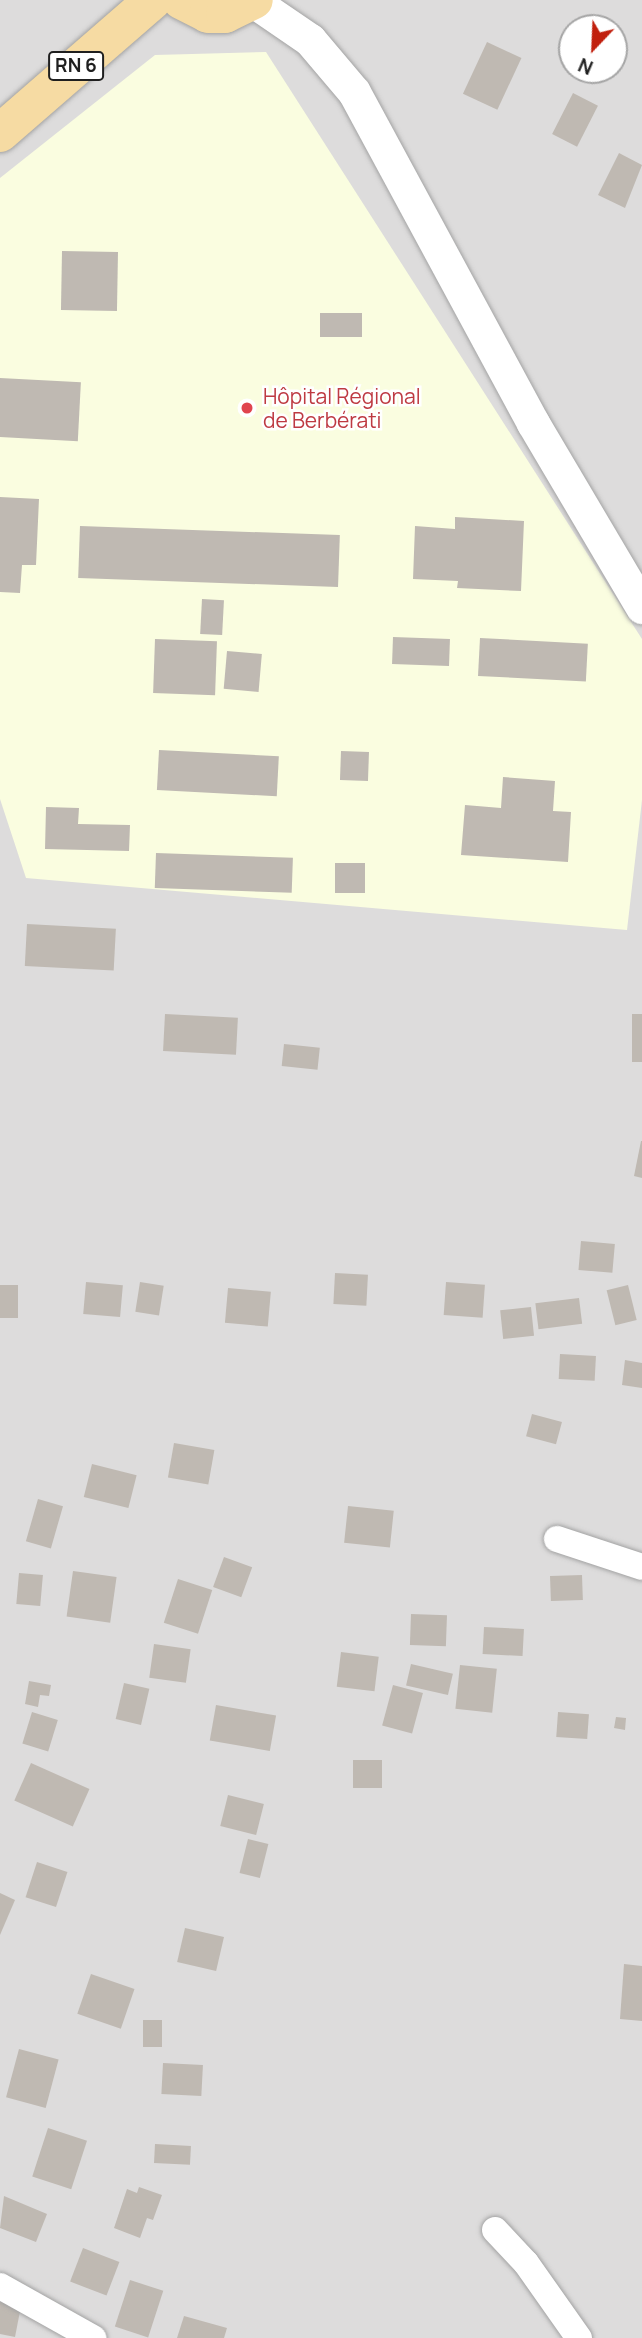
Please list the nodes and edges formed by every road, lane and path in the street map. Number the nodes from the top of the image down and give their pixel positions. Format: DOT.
graph roads {
  1 [pos="153,0"];
  2 [pos="181,0"];
  3 [pos="253,0"];
  4 [pos="0,133"];
  5 [pos="642,607"];
  6 [pos="556,1539"];
  7 [pos="642,1567"];
  8 [pos="495,2230"];
  9 [pos="0,2286"];
  10 [pos="93,2338"];
  11 [pos="579,2338"];
  1 -- 4 [label="main road, RN 6"];
  2 -- 3 [label="main road"];
  3 -- 5 [label="street"];
  6 -- 7 [label="street"];
  8 -- 11 [label="street"];
  9 -- 10 [label="street"];
}
